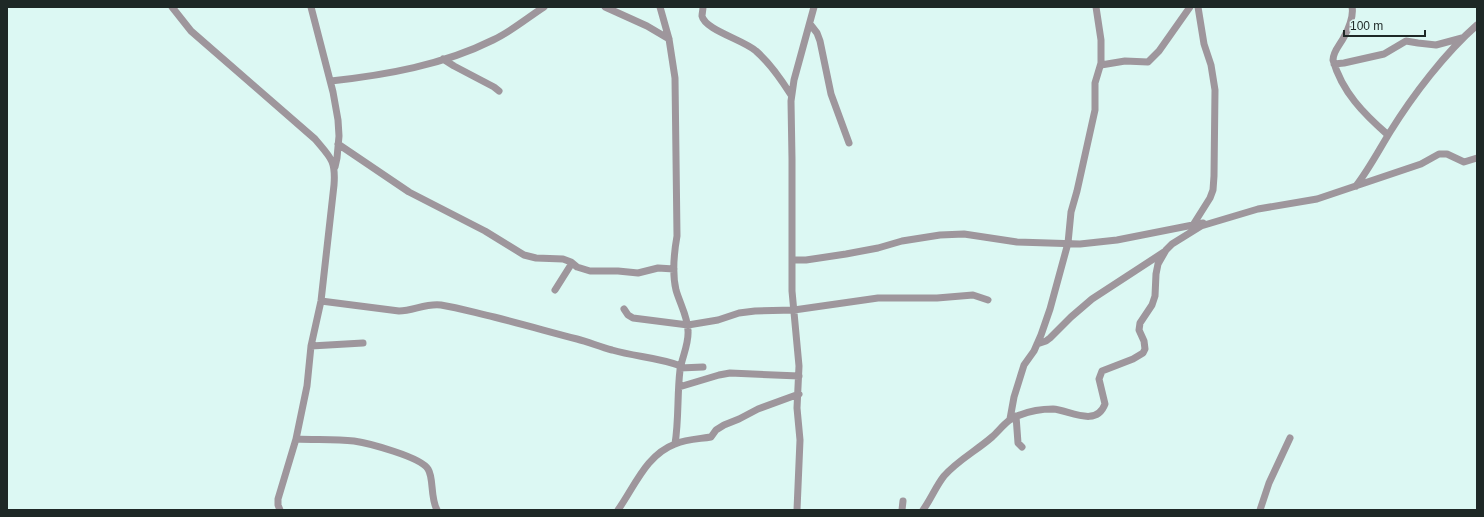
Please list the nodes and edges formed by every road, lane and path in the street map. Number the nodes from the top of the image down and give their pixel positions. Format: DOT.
graph roads {
  1 [pos="172,7"];
  2 [pos="311,7"];
  3 [pos="544,7"];
  4 [pos="605,7"];
  5 [pos="660,7"];
  6 [pos="703,7"];
  7 [pos="814,7"];
  8 [pos="1096,7"];
  9 [pos="1190,7"];
  10 [pos="1198,7"];
  11 [pos="1352,7"];
  12 [pos="810,24"];
  13 [pos="1477,25"];
  14 [pos="1462,38"];
  15 [pos="669,39"];
  16 [pos="443,59"];
  17 [pos="1334,64"];
  18 [pos="1101,65"];
  19 [pos="331,81"];
  20 [pos="499,92"];
  21 [pos="791,95"];
  22 [pos="1388,135"];
  23 [pos="849,143"];
  24 [pos="338,144"];
  25 [pos="1477,158"];
  26 [pos="335,168"];
  27 [pos="1355,186"];
  28 [pos="1219,221"];
  29 [pos="1193,225"];
  30 [pos="1068,243"];
  31 [pos="1166,250"];
  32 [pos="792,260"];
  33 [pos="572,263"];
  34 [pos="674,269"];
  35 [pos="555,290"];
  36 [pos="988,300"];
  37 [pos="321,301"];
  38 [pos="624,309"];
  39 [pos="794,310"];
  40 [pos="688,325"];
  41 [pos="363,343"];
  42 [pos="1037,344"];
  43 [pos="312,346"];
  44 [pos="680,367"];
  45 [pos="703,367"];
  46 [pos="799,376"];
  47 [pos="679,387"];
  48 [pos="799,394"];
  49 [pos="1013,417"];
  50 [pos="1290,438"];
  51 [pos="296,439"];
  52 [pos="675,444"];
  53 [pos="1022,447"];
  54 [pos="903,501"];
  55 [pos="280,510"];
  56 [pos="437,510"];
  57 [pos="618,510"];
  58 [pos="797,510"];
  59 [pos="902,510"];
  60 [pos="924,510"];
  61 [pos="1260,510"];
  1 -- 26 [label="street"];
  2 -- 19 [label="street"];
  3 -- 16 [label="street"];
  4 -- 15 [label="street"];
  5 -- 15 [label="street"];
  6 -- 21 [label="street"];
  7 -- 12 [label="street"];
  8 -- 18 [label="street"];
  9 -- 18 [label="street"];
  10 -- 29 [label="street"];
  11 -- 17 [label="street"];
  12 -- 21 [label="street"];
  12 -- 23 [label="street"];
  13 -- 14 [label="street"];
  14 -- 17 [label="street"];
  14 -- 22 [label="street"];
  15 -- 34 [label="street"];
  16 -- 19 [label="street"];
  16 -- 20 [label="street"];
  17 -- 22 [label="street"];
  18 -- 30 [label="street"];
  19 -- 24 [label="street"];
  21 -- 32 [label="street"];
  22 -- 27 [label="street"];
  24 -- 26 [label="street"];
  24 -- 33 [label="street"];
  25 -- 27 [label="street"];
  26 -- 37 [label="street"];
  27 -- 28 [label="street"];
  28 -- 29 [label="street"];
  28 -- 31 [label="street"];
  29 -- 30 [label="street"];
  30 -- 32 [label="street"];
  30 -- 42 [label="street"];
  31 -- 42 [label="street"];
  31 -- 49 [label="street"];
  32 -- 39 [label="street"];
  33 -- 34 [label="street"];
  33 -- 35 [label="street"];
  34 -- 40 [label="street"];
  36 -- 39 [label="street"];
  37 -- 43 [label="street"];
  37 -- 44 [label="street"];
  38 -- 40 [label="street"];
  39 -- 40 [label="street"];
  39 -- 46 [label="street"];
  40 -- 44 [label="street"];
  41 -- 43 [label="street"];
  42 -- 49 [label="street"];
  43 -- 51 [label="street"];
  44 -- 45 [label="street"];
  44 -- 47 [label="street"];
  46 -- 47 [label="street"];
  46 -- 48 [label="street"];
  47 -- 52 [label="street"];
  48 -- 52 [label="street"];
  48 -- 58 [label="street"];
  49 -- 53 [label="street"];
  49 -- 60 [label="street"];
  50 -- 61 [label="street"];
  51 -- 55 [label="street"];
  51 -- 56 [label="street"];
  52 -- 57 [label="street"];
  54 -- 59 [label="street"];
}
